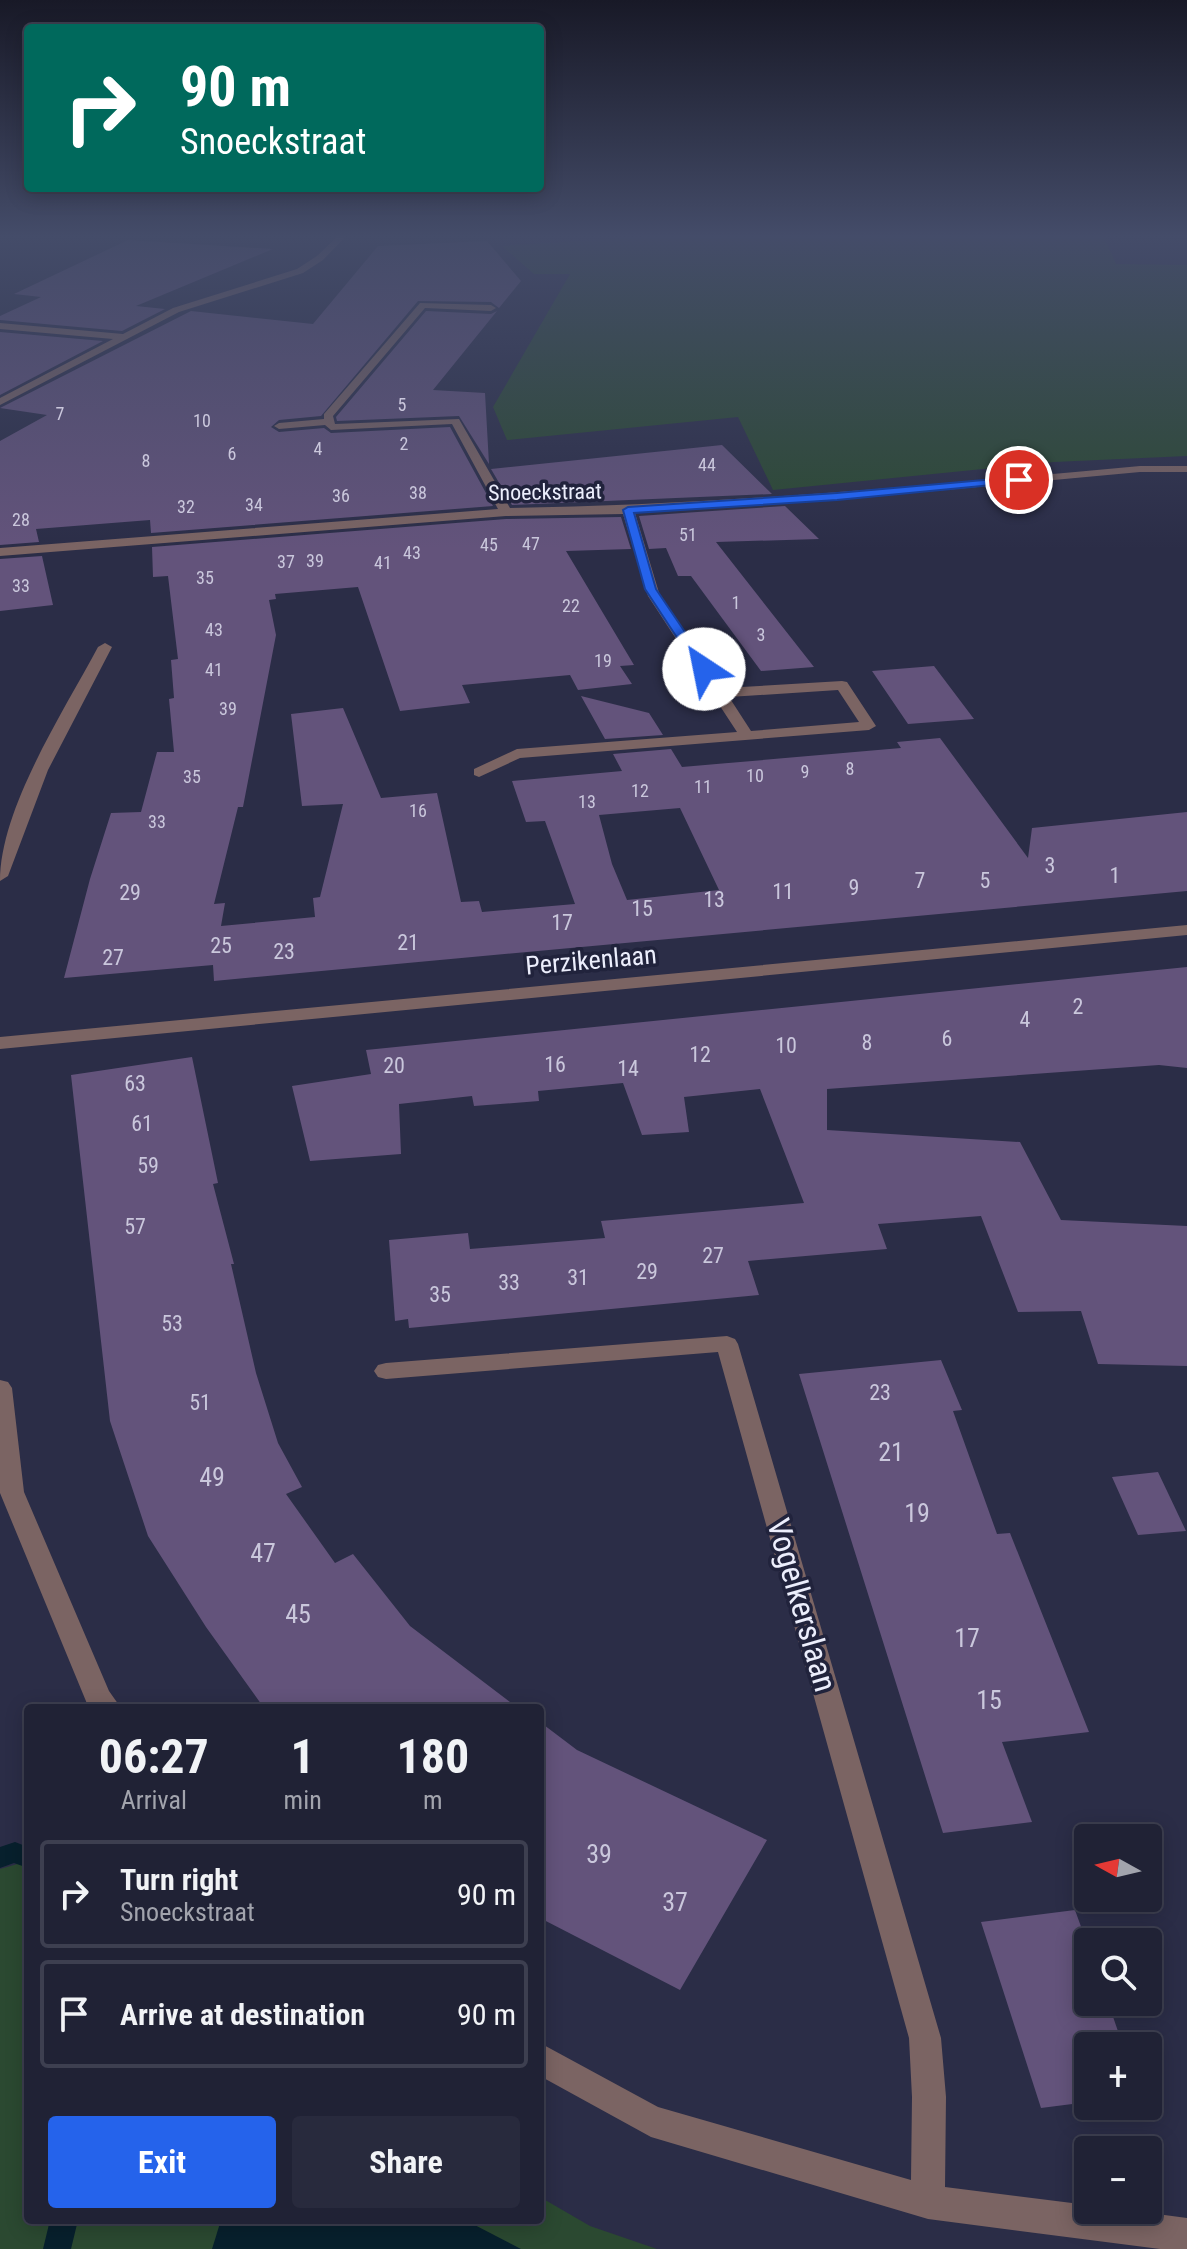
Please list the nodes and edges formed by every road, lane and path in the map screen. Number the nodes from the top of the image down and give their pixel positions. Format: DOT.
graph roads {
  1 [pos="119,339"];
  2 [pos="394,339"];
  3 [pos="0,402"];
  4 [pos="329,422"];
  5 [pos="279,426"];
  6 [pos="1187,469"];
  7 [pos="628,510"];
  8 [pos="506,512"];
  9 [pos="0,552"];
  10 [pos="105,647"];
  11 [pos="720,693"];
  12 [pos="746,735"];
  13 [pos="479,772"];
  14 [pos="0,876"];
  15 [pos="1187,930"];
  16 [pos="0,1043"];
  17 [pos="386,1371"];
  18 [pos="0,1388"];
  19 [pos="103,1704"];
  20 [pos="544,2061"];
  21 [pos="928,2202"];
  22 [pos="1187,2235"];
  1 -- 3 [label="street"];
  2 -- 4 [label="street"];
  4 -- 5 [label="street"];
  4 -- 8 [label="street"];
  6 -- 7 [label="street, Snoeckstraat"];
  7 -- 8 [label="street, Snoeckstraat"];
  7 -- 11 [label="street"];
  8 -- 9 [label="street, Snoeckstraat"];
  10 -- 14 [label="street"];
  11 -- 12 [label="street"];
  11 -- 12 [label="street"];
  12 -- 13 [label="street"];
  15 -- 16 [label="street, Perzikenlaan"];
  17 -- 21 [label="street, Vogelkerslaan"];
  18 -- 19 [label="street"];
  20 -- 21 [label="street"];
  21 -- 22 [label="street"];
}
